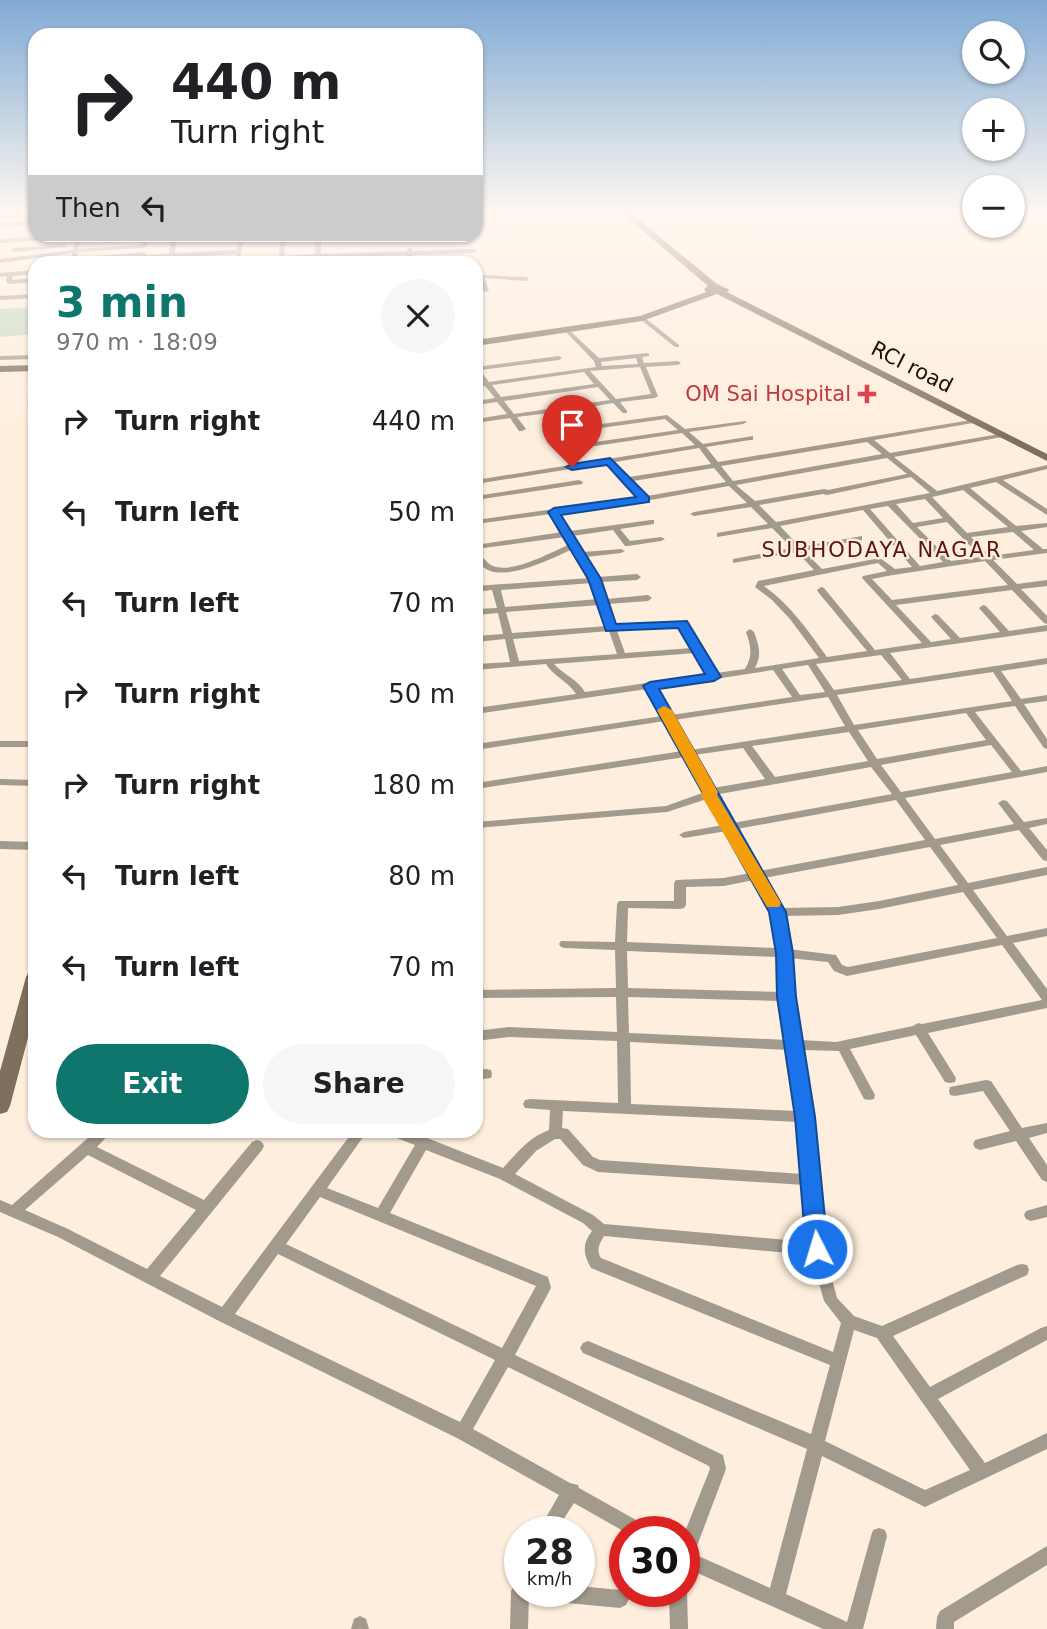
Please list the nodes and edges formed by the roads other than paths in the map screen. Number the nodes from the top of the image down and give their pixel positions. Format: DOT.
graph roads {
  1 [pos="28,289"];
  2 [pos="11,290"];
  3 [pos="717,290"];
  4 [pos="28,296"];
  5 [pos="0,298"];
  6 [pos="642,318"];
  7 [pos="568,331"];
  8 [pos="483,333"];
  9 [pos="483,342"];
  10 [pos="677,346"];
  11 [pos="647,355"];
  12 [pos="638,356"];
  13 [pos="0,358"];
  14 [pos="28,358"];
  15 [pos="559,358"];
  16 [pos="597,360"];
  17 [pos="678,363"];
  18 [pos="640,365"];
  19 [pos="600,368"];
  20 [pos="483,369"];
  21 [pos="28,370"];
  22 [pos="586,370"];
  23 [pos="0,372"];
  24 [pos="483,379"];
  25 [pos="483,384"];
  26 [pos="487,384"];
  27 [pos="600,385"];
  28 [pos="655,396"];
  29 [pos="499,400"];
  30 [pos="615,401"];
  31 [pos="483,402"];
  32 [pos="586,405"];
  33 [pos="958,409"];
  34 [pos="551,411"];
  35 [pos="625,412"];
  36 [pos="513,416"];
  37 [pos="667,416"];
  38 [pos="597,418"];
  39 [pos="483,420"];
  40 [pos="976,421"];
  41 [pos="743,422"];
  42 [pos="522,429"];
  43 [pos="684,430"];
  44 [pos="1002,435"];
  45 [pos="750,438"];
  46 [pos="867,439"];
  47 [pos="914,439"];
  48 [pos="701,446"];
  49 [pos="575,447"];
  50 [pos="928,449"];
  51 [pos="1047,452"];
  52 [pos="889,457"];
  53 [pos="1047,458"];
  54 [pos="610,461"];
  55 [pos="718,466"];
  56 [pos="1047,467"];
  57 [pos="912,475"];
  58 [pos="997,479"];
  59 [pos="627,480"];
  60 [pos="483,481"];
  61 [pos="579,482"];
  62 [pos="731,484"];
  63 [pos="964,487"];
  64 [pos="931,495"];
  65 [pos="483,497"];
  66 [pos="645,499"];
  67 [pos="890,503"];
  68 [pos="753,504"];
  69 [pos="865,508"];
  70 [pos="554,512"];
  71 [pos="1047,513"];
  72 [pos="694,514"];
  73 [pos="950,519"];
  74 [pos="483,521"];
  75 [pos="651,522"];
  76 [pos="774,525"];
  77 [pos="913,525"];
  78 [pos="1047,525"];
  79 [pos="615,527"];
  80 [pos="1017,528"];
  81 [pos="567,534"];
  82 [pos="720,535"];
  83 [pos="966,535"];
  84 [pos="859,538"];
  85 [pos="661,539"];
  86 [pos="575,545"];
  87 [pos="483,546"];
  88 [pos="799,549"];
  89 [pos="621,551"];
  90 [pos="1044,551"];
  91 [pos="582,555"];
  92 [pos="987,558"];
  93 [pos="483,561"];
  94 [pos="736,561"];
  95 [pos="536,562"];
  96 [pos="948,563"];
  97 [pos="917,568"];
  98 [pos="820,571"];
  99 [pos="893,572"];
  100 [pos="637,577"];
  101 [pos="595,579"];
  102 [pos="1047,583"];
  103 [pos="542,584"];
  104 [pos="1014,586"];
  105 [pos="496,588"];
  106 [pos="483,589"];
  107 [pos="821,590"];
  108 [pos="648,598"];
  109 [pos="603,602"];
  110 [pos="891,603"];
  111 [pos="983,608"];
  112 [pos="503,610"];
  113 [pos="483,611"];
  114 [pos="935,617"];
  115 [pos="1047,621"];
  116 [pos="611,628"];
  117 [pos="1047,628"];
  118 [pos="750,632"];
  119 [pos="1006,633"];
  120 [pos="509,636"];
  121 [pos="483,638"];
  122 [pos="957,640"];
  123 [pos="929,645"];
  124 [pos="698,650"];
  125 [pos="878,652"];
  126 [pos="622,656"];
  127 [pos="825,660"];
  128 [pos="548,661"];
  129 [pos="1047,661"];
  130 [pos="515,663"];
  131 [pos="811,663"];
  132 [pos="483,666"];
  133 [pos="776,668"];
  134 [pos="995,668"];
  135 [pos="748,672"];
  136 [pos="714,677"];
  137 [pos="908,682"];
  138 [pos="650,686"];
  139 [pos="832,693"];
  140 [pos="582,695"];
  141 [pos="1047,698"];
  142 [pos="798,699"];
  143 [pos="1019,703"];
  144 [pos="483,710"];
  145 [pos="968,710"];
  146 [pos="669,718"];
  147 [pos="849,728"];
  148 [pos="993,742"];
  149 [pos="0,744"];
  150 [pos="28,744"];
  151 [pos="746,744"];
  152 [pos="483,746"];
  153 [pos="1047,746"];
  154 [pos="688,753"];
  155 [pos="874,763"];
  156 [pos="1047,769"];
  157 [pos="1019,775"];
  158 [pos="772,781"];
  159 [pos="0,782"];
  160 [pos="28,783"];
  161 [pos="483,785"];
  162 [pos="710,794"];
  163 [pos="899,797"];
  164 [pos="1003,803"];
  165 [pos="1047,821"];
  166 [pos="483,824"];
  167 [pos="1021,826"];
  168 [pos="730,827"];
  169 [pos="684,835"];
  170 [pos="933,842"];
  171 [pos="0,845"];
  172 [pos="28,846"];
  173 [pos="1047,857"];
  174 [pos="1047,871"];
  175 [pos="757,875"];
  176 [pos="965,886"];
  177 [pos="777,912"];
  178 [pos="1047,932"];
  179 [pos="1006,941"];
  180 [pos="565,944"];
  181 [pos="621,947"];
  182 [pos="785,953"];
  183 [pos="623,992"];
  184 [pos="483,994"];
  185 [pos="787,997"];
  186 [pos="1047,1000"];
  187 [pos="28,1003"];
  188 [pos="918,1028"];
  189 [pos="483,1035"];
  190 [pos="625,1037"];
  191 [pos="795,1045"];
  192 [pos="842,1045"];
  193 [pos="869,1095"];
  194 [pos="530,1104"];
  195 [pos="0,1106"];
  196 [pos="557,1106"];
  197 [pos="625,1109"];
  198 [pos="805,1117"];
  199 [pos="1047,1128"];
  200 [pos="555,1132"];
  201 [pos="1020,1135"];
  202 [pos="98,1138"];
  203 [pos="356,1138"];
  204 [pos="411,1138"];
  205 [pos="423,1143"];
  206 [pos="980,1144"];
  207 [pos="257,1146"];
  208 [pos="87,1148"];
  209 [pos="505,1175"];
  210 [pos="1047,1176"];
  211 [pos="811,1180"];
  212 [pos="318,1190"];
  213 [pos="206,1208"];
  214 [pos="7,1209"];
  215 [pos="1047,1211"];
  216 [pos="381,1215"];
  217 [pos="1031,1215"];
  218 [pos="601,1230"];
  219 [pos="276,1246"];
  220 [pos="817,1249"];
  221 [pos="1022,1270"];
  222 [pos="150,1277"];
  223 [pos="224,1316"];
  224 [pos="849,1321"];
  225 [pos="882,1333"];
  226 [pos="1047,1333"];
  227 [pos="588,1348"];
  228 [pos="505,1357"];
  229 [pos="837,1361"];
  230 [pos="928,1396"];
  231 [pos="463,1432"];
  232 [pos="1047,1441"];
  233 [pos="815,1444"];
  234 [pos="982,1473"];
  235 [pos="572,1491"];
  236 [pos="556,1516"];
  237 [pos="614,1516"];
  238 [pos="700,1516"];
  239 [pos="879,1536"];
  240 [pos="1047,1555"];
  241 [pos="700,1565"];
  242 [pos="776,1598"];
  243 [pos="520,1607"];
  244 [pos="678,1607"];
  245 [pos="519,1629"];
  246 [pos="679,1629"];
  247 [pos="843,1629"];
  248 [pos="854,1629"];
  249 [pos="945,1629"];
  1 -- 2 [label="street"];
  3 -- 6 [label="main road"];
  3 -- 8 [label="main road"];
  3 -- 33 [label="main road, RCI road"];
  4 -- 5 [label="street"];
  6 -- 7 [label="main road"];
  6 -- 10 [label="street"];
  7 -- 9 [label="main road"];
  7 -- 16 [label="street"];
  11 -- 12 [label="street"];
  12 -- 16 [label="street"];
  12 -- 18 [label="street"];
  13 -- 14 [label="street"];
  15 -- 20 [label="street"];
  16 -- 19 [label="street"];
  17 -- 18 [label="street"];
  18 -- 19 [label="street"];
  18 -- 28 [label="street"];
  19 -- 22 [label="street"];
  21 -- 23 [label="main road"];
  22 -- 26 [label="street"];
  22 -- 27 [label="street"];
  24 -- 26 [label="street"];
  25 -- 26 [label="street"];
  26 -- 29 [label="street"];
  27 -- 29 [label="street"];
  27 -- 30 [label="street"];
  28 -- 30 [label="street"];
  28 -- 37 [label="street"];
  29 -- 31 [label="street"];
  29 -- 36 [label="street"];
  30 -- 32 [label="street"];
  30 -- 35 [label="street"];
  32 -- 34 [label="street"];
  32 -- 38 [label="street"];
  33 -- 40 [label="main road, RCI road"];
  33 -- 51 [label="main road, RCI road"];
  34 -- 36 [label="street"];
  34 -- 37 [label="street"];
  36 -- 39 [label="street"];
  36 -- 42 [label="street"];
  37 -- 43 [label="street"];
  40 -- 44 [label="main road, RCI road"];
  40 -- 46 [label="street"];
  41 -- 43 [label="street"];
  43 -- 48 [label="street"];
  43 -- 49 [label="street"];
  44 -- 50 [label="street"];
  44 -- 53 [label="main road, RCI road"];
  45 -- 48 [label="street"];
  46 -- 52 [label="street"];
  46 -- 55 [label="street"];
  47 -- 50 [label="street"];
  48 -- 54 [label="street"];
  48 -- 55 [label="street"];
  50 -- 52 [label="street"];
  52 -- 57 [label="street"];
  52 -- 62 [label="street"];
  54 -- 59 [label="street"];
  54 -- 60 [label="street"];
  55 -- 59 [label="street"];
  55 -- 62 [label="street"];
  56 -- 58 [label="street"];
  57 -- 64 [label="street"];
  57 -- 68 [label="street"];
  58 -- 63 [label="street"];
  58 -- 71 [label="street"];
  59 -- 66 [label="street"];
  61 -- 65 [label="street"];
  62 -- 66 [label="street"];
  62 -- 68 [label="street"];
  63 -- 64 [label="street"];
  63 -- 80 [label="street"];
  64 -- 67 [label="street"];
  64 -- 73 [label="street"];
  66 -- 70 [label="street"];
  67 -- 69 [label="street"];
  67 -- 77 [label="street"];
  68 -- 72 [label="street"];
  68 -- 76 [label="street"];
  69 -- 76 [label="street"];
  69 -- 97 [label="street"];
  70 -- 74 [label="street"];
  70 -- 81 [label="street"];
  73 -- 77 [label="street"];
  73 -- 83 [label="street"];
  75 -- 79 [label="street"];
  76 -- 82 [label="street"];
  76 -- 88 [label="street"];
  77 -- 96 [label="street"];
  78 -- 80 [label="street"];
  79 -- 81 [label="street"];
  79 -- 85 [label="street"];
  80 -- 83 [label="street"];
  80 -- 90 [label="street"];
  81 -- 86 [label="street"];
  81 -- 87 [label="street"];
  83 -- 92 [label="street"];
  84 -- 88 [label="street"];
  86 -- 91 [label="street"];
  86 -- 95 [label="street"];
  88 -- 94 [label="street"];
  88 -- 98 [label="street"];
  89 -- 91 [label="street"];
  90 -- 92 [label="street"];
  91 -- 101 [label="street"];
  92 -- 96 [label="street"];
  92 -- 104 [label="street"];
  93 -- 95 [label="street"];
  95 -- 103 [label="street"];
  96 -- 97 [label="street"];
  97 -- 99 [label="street"];
  98 -- 99 [label="street"];
  98 -- 127 [label="street"];
  99 -- 110 [label="street"];
  100 -- 101 [label="street"];
  101 -- 103 [label="street"];
  101 -- 109 [label="street"];
  102 -- 104 [label="street"];
  103 -- 105 [label="street"];
  104 -- 110 [label="street"];
  104 -- 115 [label="street"];
  105 -- 106 [label="street"];
  105 -- 112 [label="street"];
  107 -- 125 [label="street"];
  108 -- 109 [label="street"];
  109 -- 112 [label="street"];
  109 -- 116 [label="street"];
  110 -- 123 [label="street"];
  111 -- 119 [label="street"];
  112 -- 113 [label="street"];
  112 -- 120 [label="street"];
  114 -- 122 [label="street"];
  116 -- 120 [label="street"];
  116 -- 124 [label="street"];
  116 -- 126 [label="street"];
  117 -- 119 [label="street"];
  118 -- 135 [label="street"];
  119 -- 122 [label="street"];
  120 -- 121 [label="street"];
  120 -- 130 [label="street"];
  122 -- 123 [label="street"];
  123 -- 125 [label="street"];
  124 -- 126 [label="street"];
  124 -- 136 [label="street"];
  125 -- 127 [label="street"];
  125 -- 137 [label="street"];
  126 -- 128 [label="street"];
  127 -- 131 [label="street"];
  128 -- 130 [label="street"];
  128 -- 140 [label="street"];
  129 -- 134 [label="street"];
  130 -- 132 [label="street"];
  131 -- 133 [label="street"];
  131 -- 139 [label="street"];
  133 -- 135 [label="street"];
  133 -- 142 [label="street"];
  134 -- 137 [label="street"];
  134 -- 143 [label="street"];
  135 -- 136 [label="street"];
  136 -- 138 [label="street"];
  137 -- 139 [label="street"];
  138 -- 140 [label="street"];
  138 -- 146 [label="street"];
  139 -- 142 [label="street"];
  139 -- 147 [label="street"];
  140 -- 144 [label="street"];
  141 -- 143 [label="street"];
  142 -- 146 [label="street"];
  143 -- 145 [label="street"];
  143 -- 153 [label="street"];
  145 -- 147 [label="street"];
  145 -- 148 [label="street"];
  146 -- 152 [label="street"];
  146 -- 154 [label="street"];
  147 -- 151 [label="street"];
  147 -- 155 [label="street"];
  148 -- 155 [label="street"];
  148 -- 157 [label="street"];
  149 -- 150 [label="street"];
  151 -- 154 [label="street"];
  151 -- 158 [label="street"];
  154 -- 161 [label="street"];
  154 -- 162 [label="street"];
  155 -- 158 [label="street"];
  155 -- 163 [label="street"];
  156 -- 157 [label="street"];
  157 -- 163 [label="street"];
  158 -- 162 [label="street"];
  159 -- 160 [label="street"];
  162 -- 166 [label="street"];
  162 -- 168 [label="street"];
  163 -- 168 [label="street"];
  163 -- 170 [label="street"];
  164 -- 167 [label="street"];
  165 -- 167 [label="street"];
  167 -- 170 [label="street"];
  167 -- 173 [label="street"];
  168 -- 169 [label="street"];
  168 -- 175 [label="street"];
  170 -- 175 [label="street"];
  170 -- 176 [label="street"];
  171 -- 172 [label="street"];
  174 -- 176 [label="street"];
  175 -- 177 [label="street"];
  175 -- 181 [label="street"];
  176 -- 177 [label="street"];
  176 -- 179 [label="street"];
  177 -- 182 [label="street"];
  178 -- 179 [label="street"];
  179 -- 182 [label="street"];
  179 -- 186 [label="street"];
  180 -- 181 [label="street"];
  181 -- 182 [label="street"];
  181 -- 183 [label="street"];
  182 -- 185 [label="street"];
  183 -- 184 [label="street"];
  183 -- 185 [label="street"];
  183 -- 190 [label="street"];
  185 -- 191 [label="street"];
  186 -- 188 [label="street"];
  187 -- 195 [label="main road"];
  188 -- 192 [label="street"];
  188 -- 201 [label="street"];
  189 -- 190 [label="street"];
  190 -- 191 [label="street"];
  190 -- 197 [label="street"];
  191 -- 192 [label="street"];
  191 -- 198 [label="street"];
  192 -- 193 [label="street"];
  194 -- 196 [label="street"];
  196 -- 197 [label="street"];
  196 -- 200 [label="street"];
  197 -- 198 [label="street"];
  198 -- 211 [label="street"];
  199 -- 201 [label="street"];
  200 -- 209 [label="street"];
  200 -- 211 [label="street"];
  201 -- 206 [label="street"];
  201 -- 210 [label="street"];
  202 -- 208 [label="street"];
  203 -- 212 [label="street"];
  204 -- 205 [label="street"];
  205 -- 209 [label="street"];
  205 -- 216 [label="street"];
  207 -- 213 [label="street"];
  208 -- 213 [label="street"];
  208 -- 214 [label="street"];
  209 -- 218 [label="street"];
  211 -- 220 [label="street"];
  212 -- 216 [label="street"];
  212 -- 219 [label="street"];
  213 -- 222 [label="street"];
  214 -- 222 [label="street"];
  215 -- 217 [label="street"];
  216 -- 228 [label="street"];
  218 -- 220 [label="street"];
  218 -- 229 [label="street"];
  219 -- 223 [label="street"];
  219 -- 228 [label="street"];
  220 -- 224 [label="street"];
  221 -- 225 [label="street"];
  222 -- 223 [label="street"];
  223 -- 231 [label="street"];
  224 -- 225 [label="street"];
  224 -- 229 [label="street"];
  225 -- 230 [label="street"];
  226 -- 230 [label="street"];
  227 -- 233 [label="street"];
  228 -- 231 [label="street"];
  228 -- 238 [label="street"];
  229 -- 233 [label="street"];
  230 -- 234 [label="street"];
  231 -- 235 [label="street"];
  232 -- 234 [label="street"];
  233 -- 234 [label="street"];
  233 -- 242 [label="street"];
  235 -- 236 [label="street"];
  235 -- 237 [label="street"];
  239 -- 248 [label="street"];
  240 -- 249 [label="street"];
  241 -- 242 [label="street"];
  242 -- 247 [label="street"];
  243 -- 245 [label="street"];
  244 -- 246 [label="street"];
}
